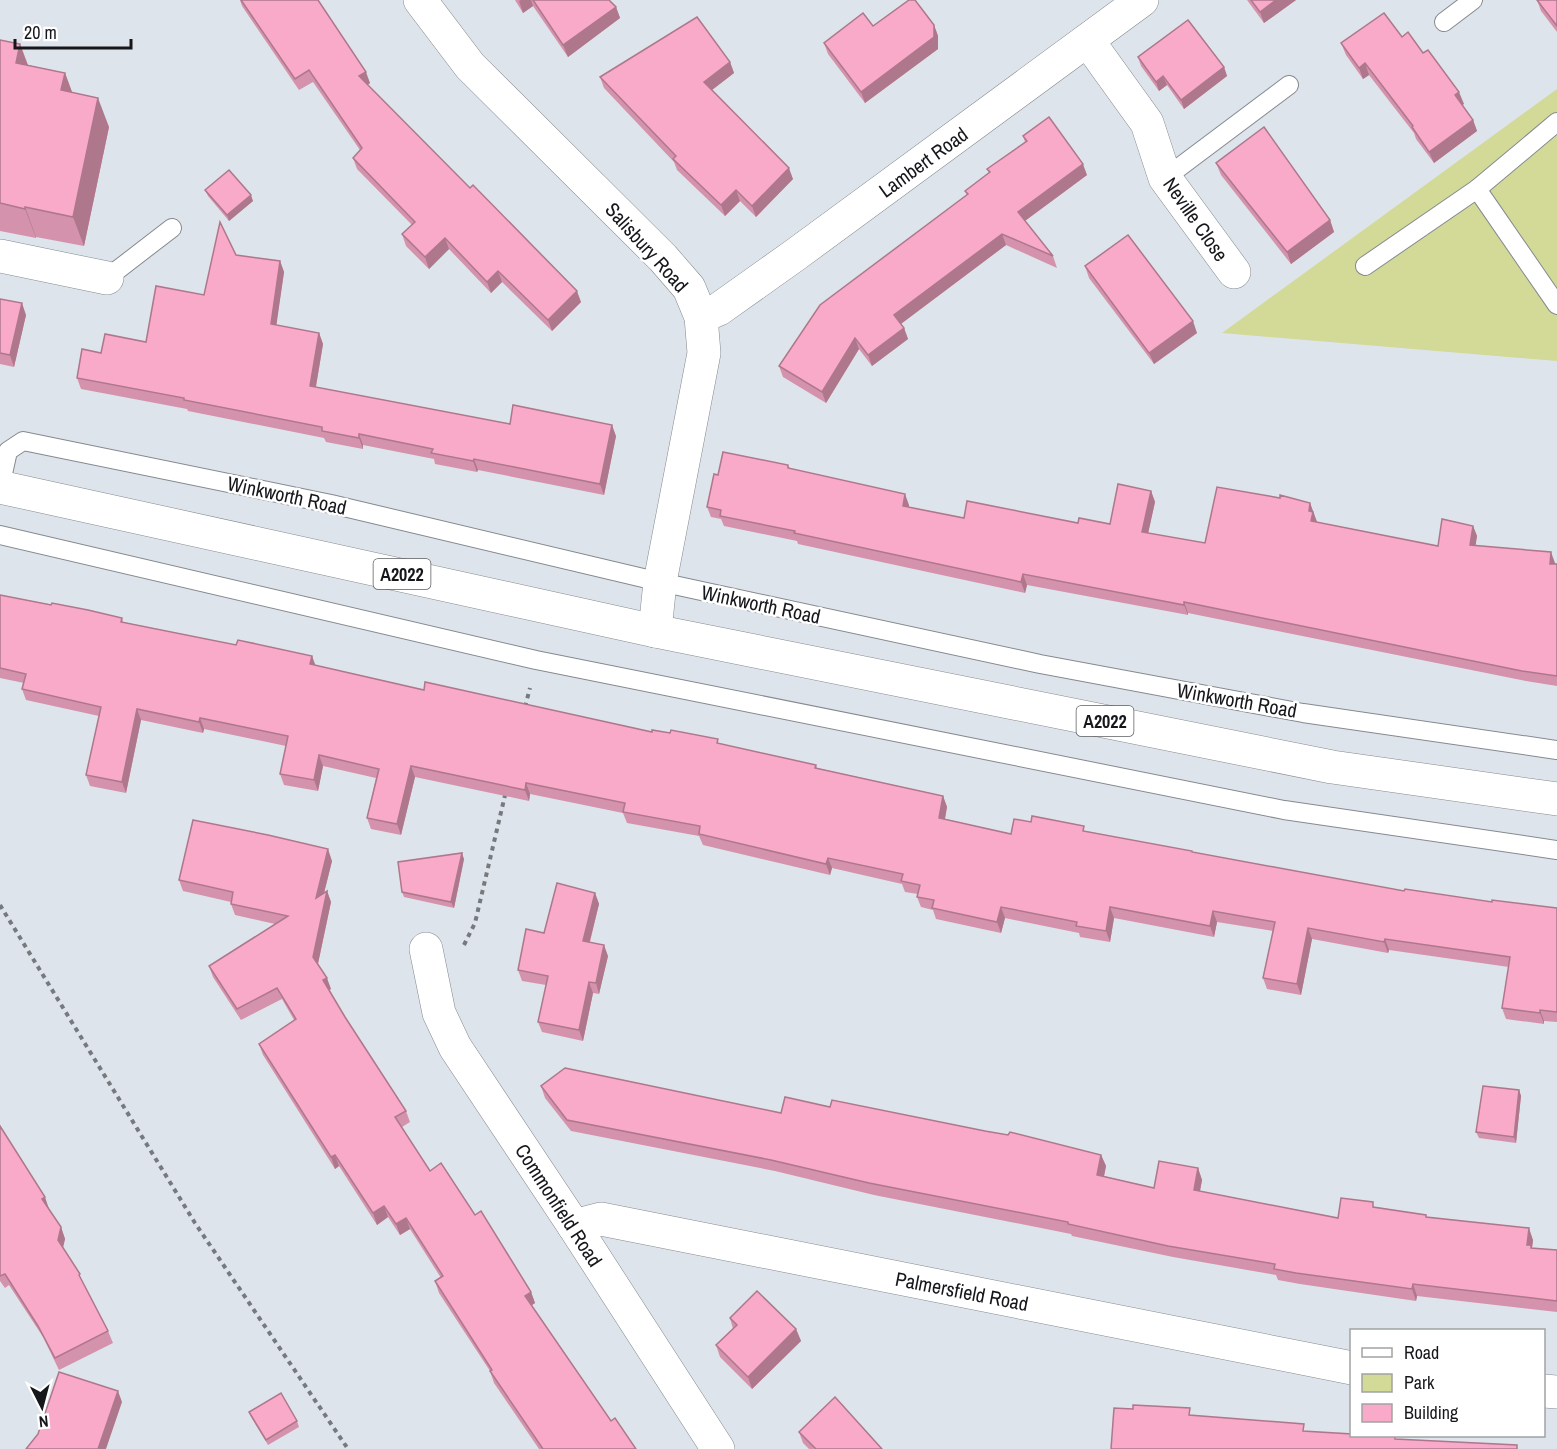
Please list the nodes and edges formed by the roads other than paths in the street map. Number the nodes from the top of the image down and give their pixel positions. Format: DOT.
graph roads {
  1 [pos="420,0"];
  2 [pos="1473,0"];
  3 [pos="1125,5"];
  4 [pos="1444,22"];
  5 [pos="1088,41"];
  6 [pos="1289,85"];
  7 [pos="1557,122"];
  8 [pos="1165,178"];
  9 [pos="1477,189"];
  10 [pos="172,228"];
  11 [pos="0,256"];
  12 [pos="1365,267"];
  13 [pos="1234,272"];
  14 [pos="107,278"];
  15 [pos="1557,305"];
  16 [pos="701,317"];
  17 [pos="0,487"];
  18 [pos="0,535"];
  19 [pos="660,582"];
  20 [pos="655,631"];
  21 [pos="1557,750"];
  22 [pos="1557,799"];
  23 [pos="1557,850"];
  24 [pos="430,965"];
  25 [pos="574,1226"];
  26 [pos="1350,1368"];
  27 [pos="718,1449"];
  1 -- 16 [label="street, Salisbury Road"];
  2 -- 4 [label="lane"];
  3 -- 5 [label="street, Lambert Road"];
  5 -- 8 [label="street, Neville Close"];
  5 -- 16 [label="street, Lambert Road"];
  6 -- 8 [label="lane"];
  7 -- 9 [label="lane"];
  8 -- 13 [label="street, Neville Close"];
  9 -- 12 [label="lane"];
  9 -- 15 [label="lane"];
  10 -- 14 [label="lane"];
  11 -- 14 [label="street"];
  16 -- 19 [label="street, Salisbury Road"];
  17 -- 19 [label="lane, Winkworth Road"];
  17 -- 20 [label="street, Winkworth Road / A2022"];
  18 -- 23 [label="lane"];
  19 -- 20 [label="street, Salisbury Road"];
  19 -- 21 [label="lane, Winkworth Road"];
  20 -- 22 [label="street, Winkworth Road / A2022"];
  24 -- 25 [label="street, Commonfield Road"];
  25 -- 26 [label="street, Palmersfield Road"];
  25 -- 27 [label="street, Commonfield Road"];
}
